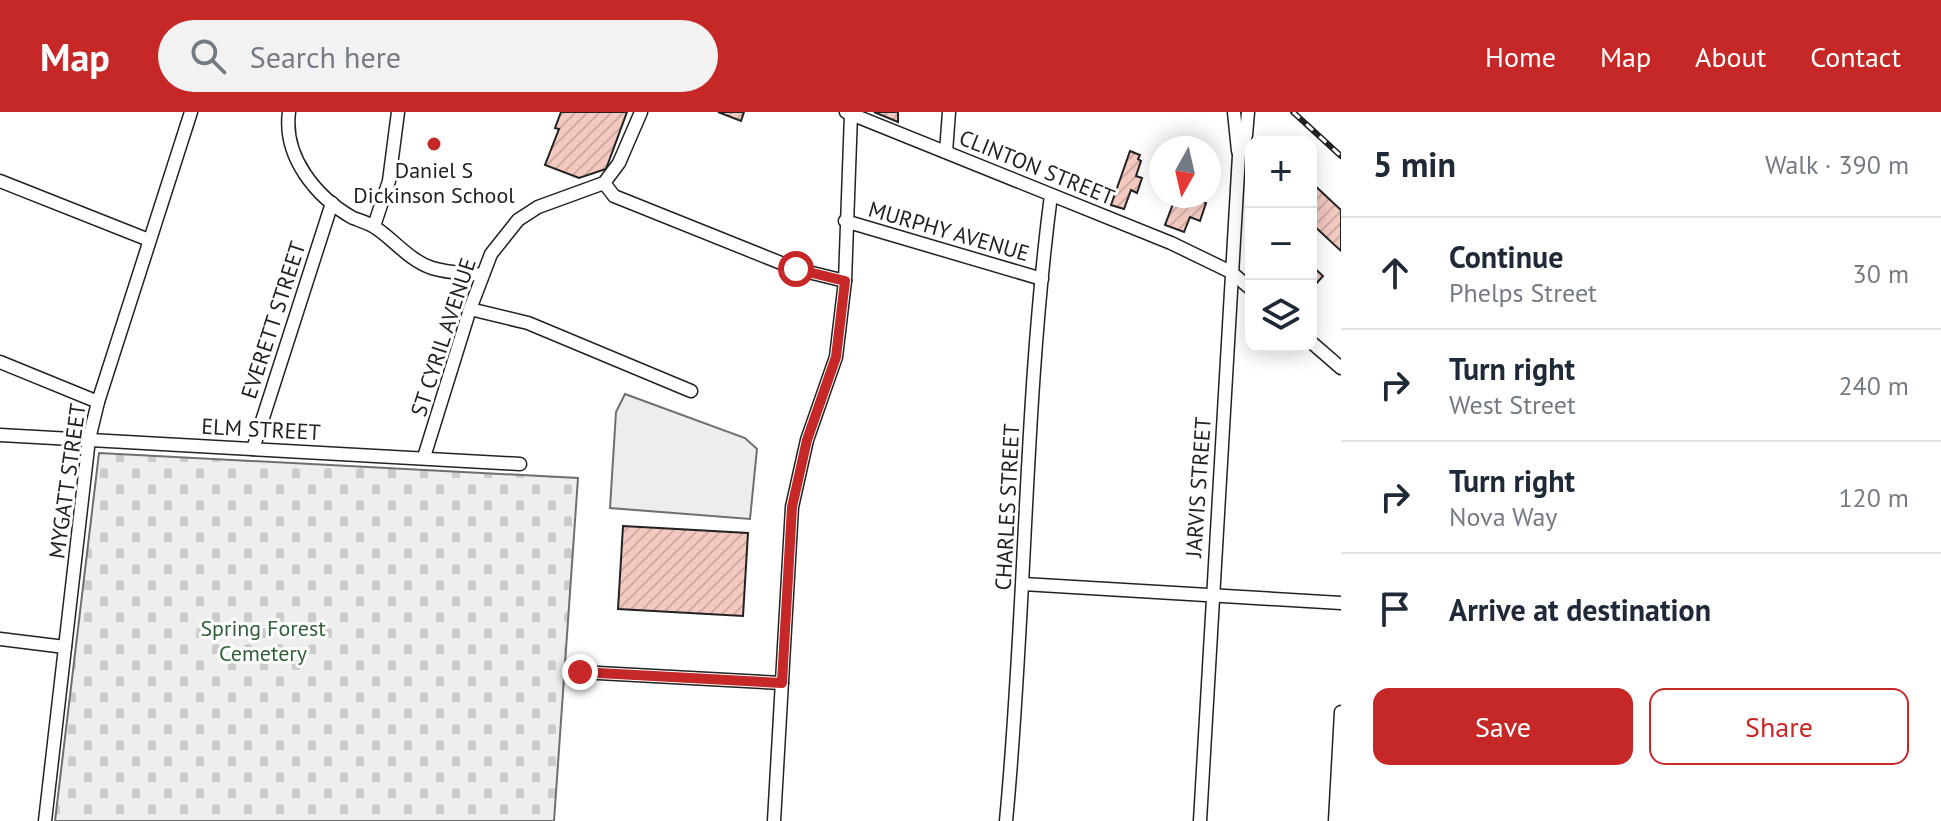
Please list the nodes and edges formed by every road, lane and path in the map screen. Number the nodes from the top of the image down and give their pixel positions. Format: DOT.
graph roads {
  1 [pos="191,112"];
  2 [pos="289,112"];
  3 [pos="398,112"];
  4 [pos="641,112"];
  5 [pos="949,112"];
  6 [pos="1234,112"];
  7 [pos="1248,112"];
  8 [pos="848,113"];
  9 [pos="946,152"];
  10 [pos="1239,155"];
  11 [pos="0,181"];
  12 [pos="604,183"];
  13 [pos="1051,195"];
  14 [pos="332,203"];
  15 [pos="845,221"];
  16 [pos="374,226"];
  17 [pos="149,240"];
  18 [pos="1231,272"];
  19 [pos="481,275"];
  20 [pos="1042,279"];
  21 [pos="845,281"];
  22 [pos="1245,284"];
  23 [pos="470,309"];
  24 [pos="1317,347"];
  25 [pos="0,362"];
  26 [pos="1341,368"];
  27 [pos="691,391"];
  28 [pos="98,402"];
  29 [pos="0,435"];
  30 [pos="89,439"];
  31 [pos="253,449"];
  32 [pos="424,457"];
  33 [pos="520,464"];
  34 [pos="1023,584"];
  35 [pos="1212,593"];
  36 [pos="1341,603"];
  37 [pos="0,639"];
  38 [pos="65,647"];
  39 [pos="580,672"];
  40 [pos="782,683"];
  41 [pos="1341,712"];
  42 [pos="45,821"];
  43 [pos="774,821"];
  44 [pos="1006,821"];
  45 [pos="1200,821"];
  46 [pos="1335,821"];
  1 -- 17 [label="street, MYGATT STREET"];
  2 -- 14 [label="street"];
  3 -- 16 [label="street"];
  4 -- 12 [label="street"];
  5 -- 9 [label="street"];
  6 -- 10 [label="street, JARVIS STREET"];
  7 -- 10 [label="street, JARVIS STREET"];
  8 -- 9 [label="street, CLINTON STREET"];
  8 -- 15 [label="street"];
  9 -- 13 [label="street, CLINTON STREET"];
  10 -- 18 [label="street, JARVIS STREET"];
  11 -- 17 [label="street"];
  12 -- 19 [label="street, ST CYRIL AVENUE"];
  12 -- 21 [label="street"];
  13 -- 18 [label="street, CLINTON STREET"];
  13 -- 20 [label="street, CHARLES STREET"];
  14 -- 16 [label="street"];
  14 -- 31 [label="street, EVERETT STREET"];
  15 -- 20 [label="street, MURPHY AVENUE"];
  15 -- 21 [label="street"];
  16 -- 19 [label="street"];
  17 -- 28 [label="street, MYGATT STREET"];
  18 -- 22 [label="street, CLINTON STREET"];
  18 -- 35 [label="street, JARVIS STREET"];
  19 -- 23 [label="street, ST CYRIL AVENUE"];
  20 -- 34 [label="street, CHARLES STREET"];
  21 -- 40 [label="street"];
  23 -- 27 [label="street"];
  23 -- 32 [label="street, ST CYRIL AVENUE"];
  24 -- 26 [label="street"];
  25 -- 28 [label="street"];
  28 -- 30 [label="street, MYGATT STREET"];
  29 -- 30 [label="street, ELM STREET"];
  30 -- 31 [label="street, ELM STREET"];
  30 -- 38 [label="street, MYGATT STREET"];
  31 -- 32 [label="street, ELM STREET"];
  32 -- 33 [label="street, ELM STREET"];
  34 -- 35 [label="street"];
  34 -- 44 [label="street, CHARLES STREET"];
  35 -- 36 [label="street"];
  35 -- 45 [label="street, JARVIS STREET"];
  37 -- 38 [label="street"];
  38 -- 42 [label="street, MYGATT STREET"];
  39 -- 40 [label="street"];
  40 -- 43 [label="street"];
  41 -- 46 [label="street"];
}
